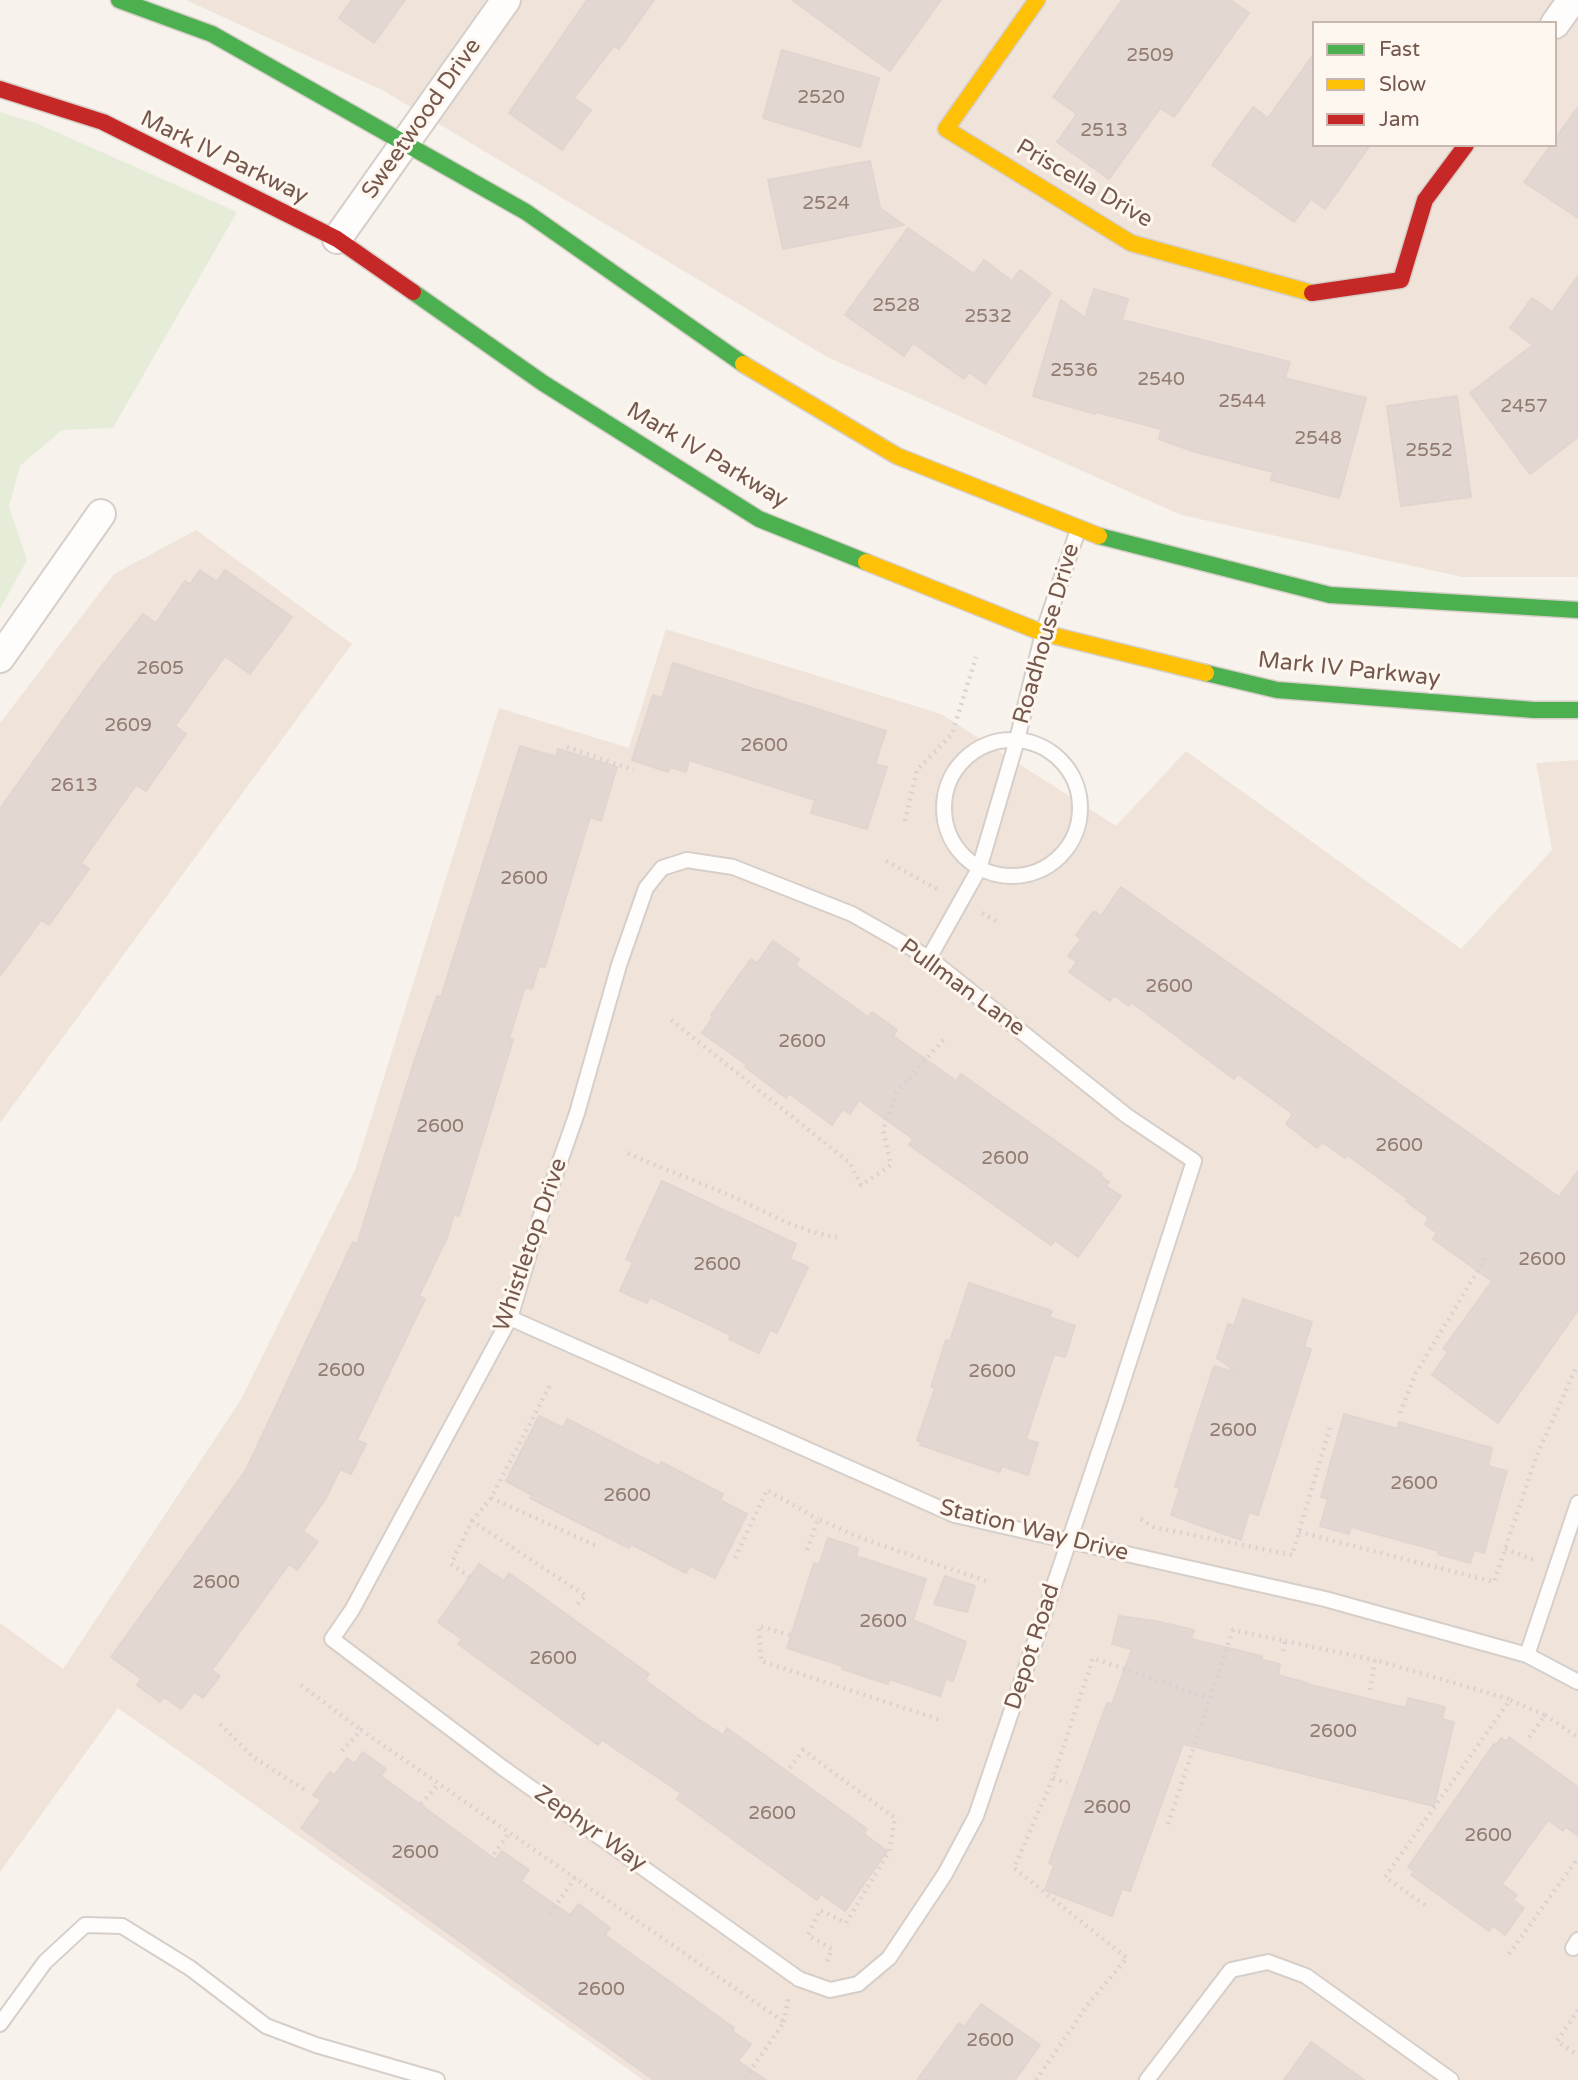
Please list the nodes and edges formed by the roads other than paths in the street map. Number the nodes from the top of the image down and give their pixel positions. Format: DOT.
graph roads {
  1 [pos="119,0"];
  2 [pos="506,0"];
  3 [pos="1037,0"];
  4 [pos="0,89"];
  5 [pos="405,143"];
  6 [pos="1464,147"];
  7 [pos="337,239"];
  8 [pos="101,514"];
  9 [pos="1078,528"];
  10 [pos="1578,610"];
  11 [pos="1043,633"];
  12 [pos="0,658"];
  13 [pos="1578,710"];
  14 [pos="1017,740"];
  15 [pos="662,868"];
  16 [pos="979,869"];
  17 [pos="929,958"];
  18 [pos="1194,1161"];
  19 [pos="510,1318"];
  20 [pos="1578,1503"];
  21 [pos="1069,1540"];
  22 [pos="332,1639"];
  23 [pos="1527,1655"];
  24 [pos="1578,1682"];
  25 [pos="859,1984"];
  26 [pos="0,2024"];
  27 [pos="437,2080"];
  28 [pos="1147,2080"];
  29 [pos="1451,2080"];
  1 -- 5 [label="main road"];
  2 -- 5 [label="street, Sweetwood Drive"];
  3 -- 6 [label="main road, Priscella Drive"];
  4 -- 7 [label="main road, Mark IV Parkway"];
  5 -- 7 [label="street, Sweetwood Drive"];
  5 -- 9 [label="main road"];
  7 -- 11 [label="main road, Mark IV Parkway"];
  8 -- 12 [label="street"];
  9 -- 10 [label="main road"];
  9 -- 11 [label="lane, Roadhouse Drive"];
  11 -- 13 [label="main road, Mark IV Parkway"];
  11 -- 14 [label="lane, Roadhouse Drive"];
  14 -- 16 [label="lane, Roadhouse Drive"];
  14 -- 16 [label="lane, Roadhouse Drive"];
  14 -- 16 [label="lane, Roadhouse Drive"];
  15 -- 17 [label="lane, Pullman Lane"];
  15 -- 19 [label="lane, Whistletop Drive"];
  16 -- 17 [label="lane, Roadhouse Drive"];
  17 -- 18 [label="lane, Pullman Lane"];
  18 -- 21 [label="lane, Depot Road"];
  19 -- 21 [label="lane, Station Way Drive"];
  19 -- 22 [label="lane, Whistletop Drive"];
  20 -- 23 [label="lane"];
  21 -- 23 [label="lane, Station Way Drive"];
  21 -- 25 [label="lane, Depot Road"];
  22 -- 25 [label="lane, Zephyr Way"];
  23 -- 24 [label="lane, Station Way Drive"];
  26 -- 27 [label="lane"];
  28 -- 29 [label="lane"];
}
